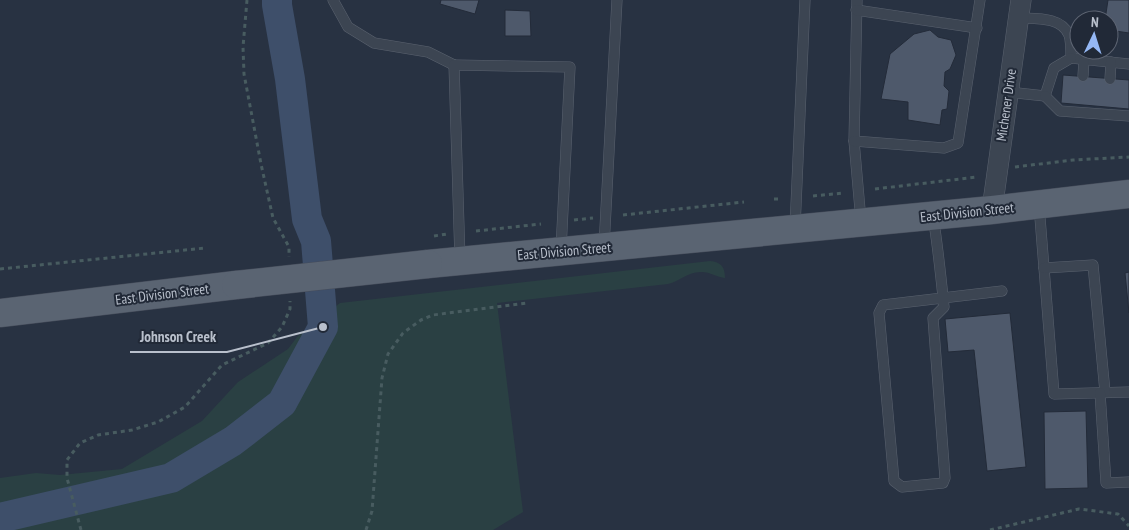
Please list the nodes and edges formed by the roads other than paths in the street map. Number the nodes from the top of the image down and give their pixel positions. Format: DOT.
graph roads {
  1 [pos="333,0"];
  2 [pos="617,0"];
  3 [pos="805,0"];
  4 [pos="980,0"];
  5 [pos="856,5"];
  6 [pos="1020,9"];
  7 [pos="977,28"];
  8 [pos="1069,35"];
  9 [pos="1069,59"];
  10 [pos="1084,60"];
  11 [pos="1111,62"];
  12 [pos="1129,64"];
  13 [pos="454,65"];
  14 [pos="1082,76"];
  15 [pos="1110,79"];
  16 [pos="1008,92"];
  17 [pos="1045,96"];
  18 [pos="1129,116"];
  19 [pos="854,140"];
  20 [pos="1129,194"];
  21 [pos="1039,204"];
  22 [pos="992,210"];
  23 [pos="933,215"];
  24 [pos="861,222"];
  25 [pos="795,228"];
  26 [pos="604,248"];
  27 [pos="561,251"];
  28 [pos="460,261"];
  29 [pos="1044,268"];
  30 [pos="1002,291"];
  31 [pos="943,297"];
  32 [pos="0,314"];
  33 [pos="1103,392"];
  34 [pos="1129,392"];
  35 [pos="1129,482"];
  1 -- 13 [label="lane"];
  2 -- 26 [label="lane"];
  3 -- 25 [label="lane"];
  4 -- 7 [label="lane"];
  5 -- 7 [label="lane"];
  5 -- 19 [label="lane"];
  6 -- 8 [label="lane"];
  6 -- 16 [label="street, Michener Drive"];
  7 -- 19 [label="lane"];
  9 -- 17 [label="lane"];
  10 -- 11 [label="lane"];
  10 -- 14 [label="lane"];
  11 -- 12 [label="lane"];
  11 -- 15 [label="lane"];
  13 -- 27 [label="lane"];
  13 -- 28 [label="lane"];
  16 -- 17 [label="lane"];
  16 -- 22 [label="street, Michener Drive"];
  17 -- 18 [label="lane"];
  19 -- 24 [label="lane"];
  20 -- 21 [label="main road, East Division Street"];
  21 -- 22 [label="main road, East Division Street"];
  21 -- 29 [label="lane"];
  22 -- 23 [label="main road, East Division Street"];
  23 -- 24 [label="main road, East Division Street"];
  23 -- 31 [label="lane"];
  24 -- 25 [label="main road, East Division Street"];
  25 -- 26 [label="main road, East Division Street"];
  26 -- 27 [label="main road, East Division Street"];
  27 -- 28 [label="main road, East Division Street"];
  28 -- 32 [label="main road, East Division Street, bridge"];
  29 -- 33 [label="lane"];
  29 -- 33 [label="lane"];
  30 -- 31 [label="lane"];
  31 -- 31 [label="lane"];
  33 -- 34 [label="lane"];
  33 -- 35 [label="lane"];
}
